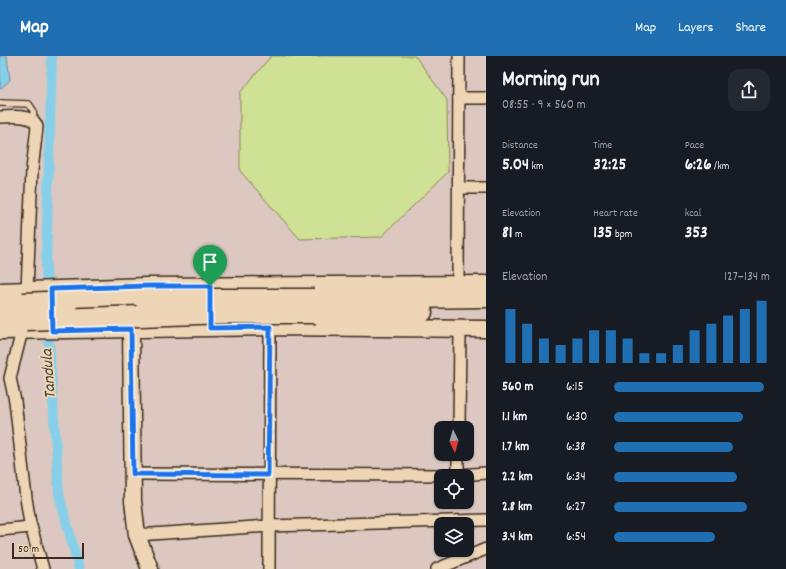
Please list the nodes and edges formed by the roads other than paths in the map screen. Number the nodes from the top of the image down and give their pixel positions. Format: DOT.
graph roads {
  1 [pos="459,56"];
  2 [pos="459,98"];
  3 [pos="486,98"];
  4 [pos="0,103"];
  5 [pos="0,117"];
  6 [pos="34,120"];
  7 [pos="459,188"];
  8 [pos="486,188"];
  9 [pos="458,284"];
  10 [pos="486,284"];
  11 [pos="210,286"];
  12 [pos="51,289"];
  13 [pos="30,290"];
  14 [pos="0,291"];
  15 [pos="486,298"];
  16 [pos="0,303"];
  17 [pos="486,311"];
  18 [pos="0,320"];
  19 [pos="270,327"];
  20 [pos="210,328"];
  21 [pos="131,329"];
  22 [pos="460,329"];
  23 [pos="486,329"];
  24 [pos="0,331"];
  25 [pos="26,331"];
  26 [pos="52,331"];
  27 [pos="458,421"];
  28 [pos="486,473"];
  29 [pos="133,474"];
  30 [pos="474,474"];
  31 [pos="268,475"];
  32 [pos="434,475"];
  33 [pos="486,520"];
  34 [pos="269,526"];
  35 [pos="31,527"];
  36 [pos="0,530"];
  37 [pos="138,535"];
  38 [pos="486,549"];
  39 [pos="43,569"];
  40 [pos="150,569"];
  41 [pos="269,569"];
  42 [pos="437,569"];
  1 -- 2 [label="street"];
  2 -- 3 [label="street"];
  2 -- 7 [label="street"];
  4 -- 6 [label="lane"];
  5 -- 6 [label="street"];
  6 -- 13 [label="street"];
  7 -- 8 [label="street"];
  7 -- 9 [label="street"];
  9 -- 10 [label="street"];
  9 -- 11 [label="street"];
  11 -- 12 [label="street"];
  11 -- 20 [label="street"];
  12 -- 13 [label="street"];
  12 -- 26 [label="street, bridge"];
  13 -- 14 [label="street"];
  15 -- 16 [label="highway, bridge"];
  17 -- 18 [label="highway, bridge"];
  19 -- 20 [label="street"];
  19 -- 22 [label="street"];
  19 -- 31 [label="street"];
  20 -- 21 [label="street"];
  21 -- 26 [label="street"];
  21 -- 29 [label="street"];
  22 -- 23 [label="street"];
  22 -- 27 [label="street"];
  24 -- 25 [label="street"];
  25 -- 26 [label="street"];
  25 -- 35 [label="street"];
  28 -- 30 [label="street"];
  29 -- 31 [label="street"];
  29 -- 37 [label="street"];
  31 -- 32 [label="street"];
  31 -- 34 [label="street"];
  33 -- 34 [label="street"];
  34 -- 37 [label="street"];
  34 -- 41 [label="street"];
  35 -- 36 [label="street"];
  35 -- 39 [label="street"];
  37 -- 40 [label="street"];
  38 -- 42 [label="street"];
}
